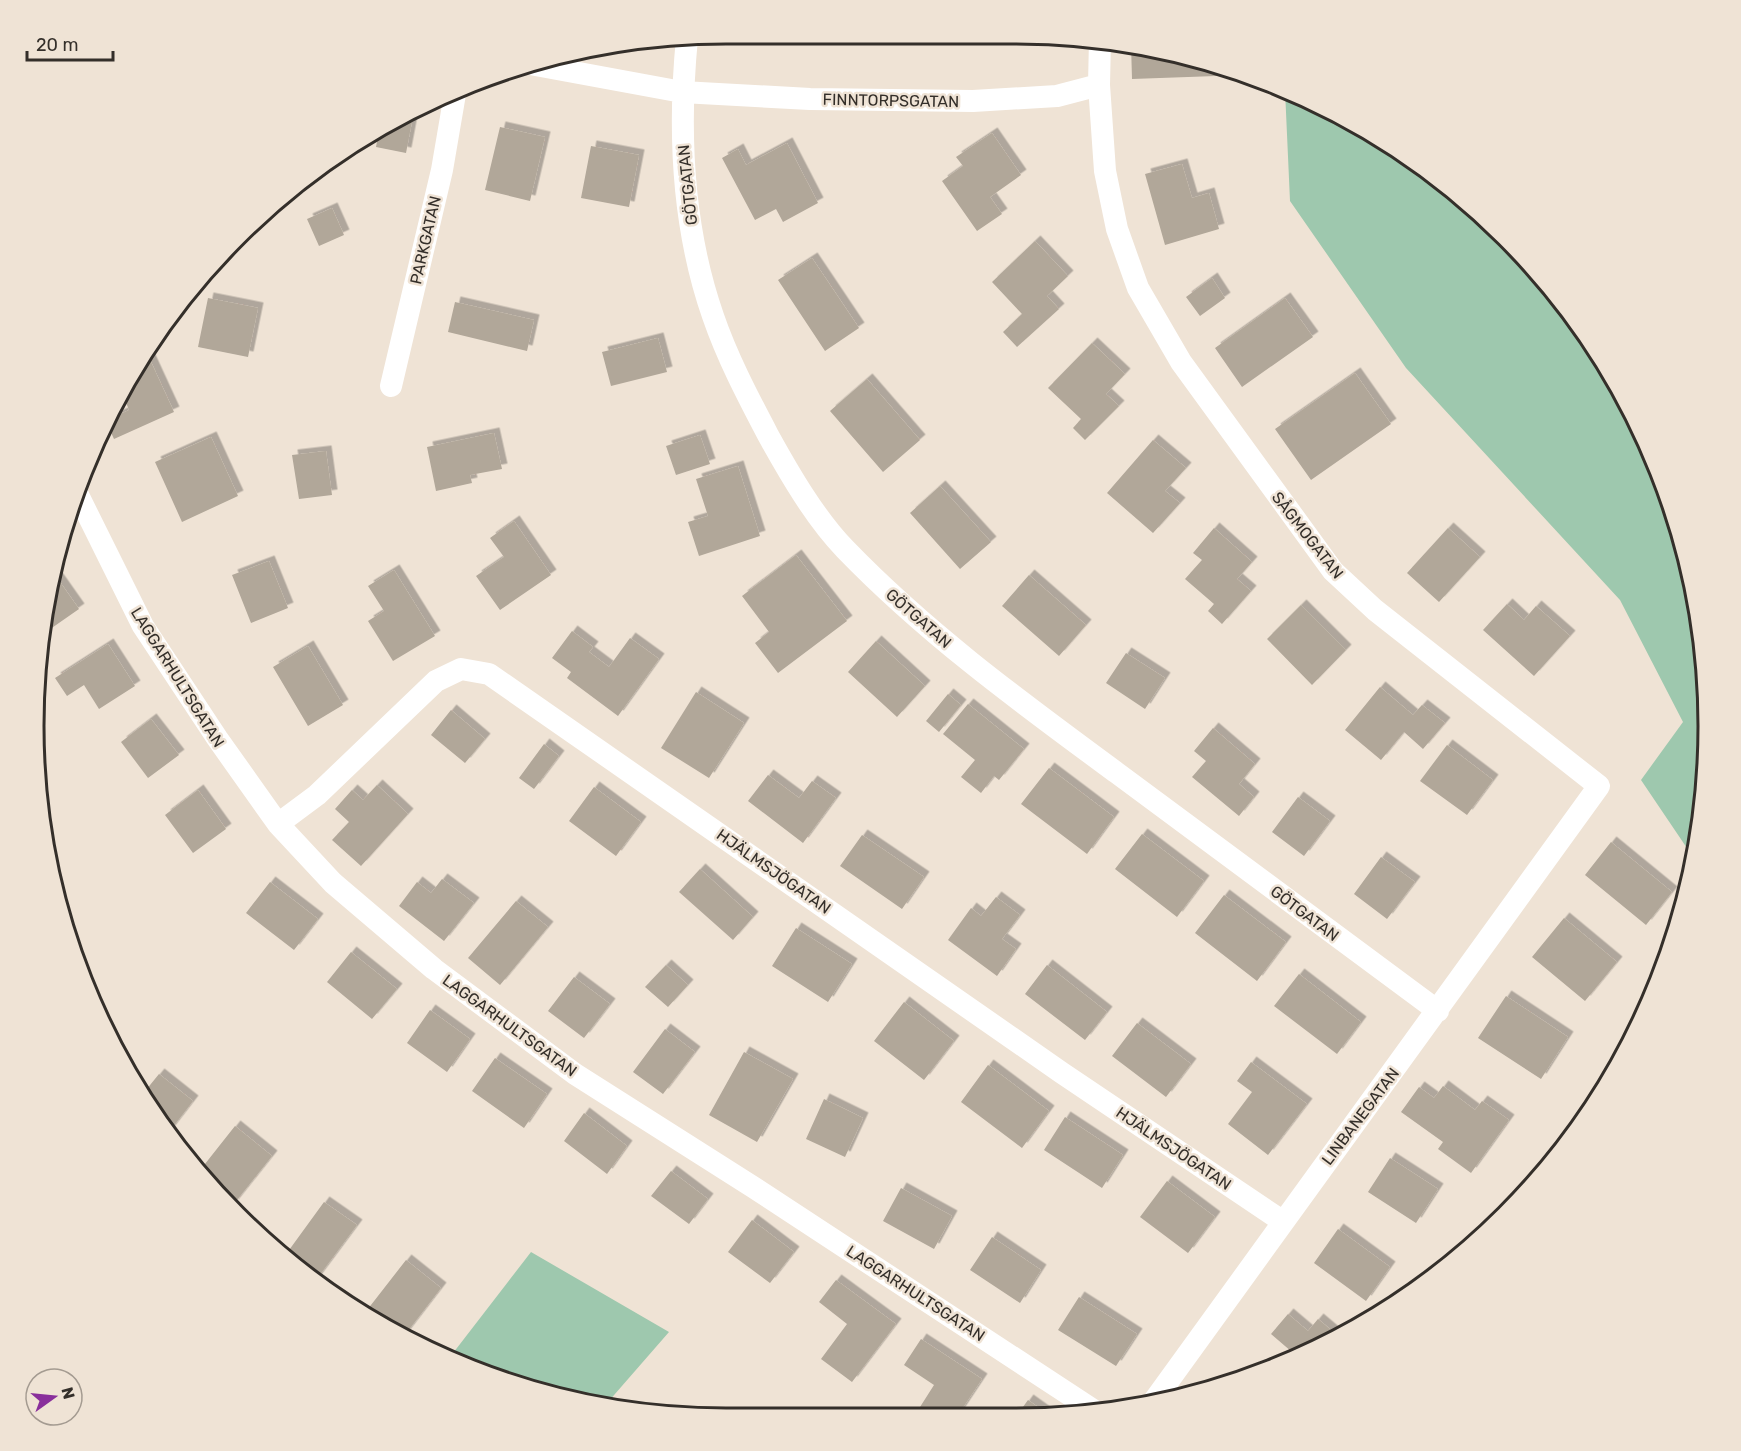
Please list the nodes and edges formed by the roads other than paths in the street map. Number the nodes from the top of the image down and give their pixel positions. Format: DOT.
graph roads {
  1 [pos="686,45"];
  2 [pos="1100,49"];
  3 [pos="548,67"];
  4 [pos="1099,85"];
  5 [pos="682,92"];
  6 [pos="454,100"];
  7 [pos="391,386"];
  8 [pos="81,502"];
  9 [pos="278,824"];
  10 [pos="1438,1011"];
  11 [pos="1282,1221"];
  12 [pos="1161,1391"];
  13 [pos="1084,1404"];
  1 -- 5 [label="street, GÖTGATAN"];
  2 -- 4 [label="street, SÅGMOGATAN"];
  3 -- 5 [label="street"];
  4 -- 5 [label="street, FINNTORPSGATAN"];
  4 -- 10 [label="street, SÅGMOGATAN"];
  5 -- 10 [label="street, GÖTGATAN"];
  6 -- 7 [label="street, PARKGATAN"];
  8 -- 9 [label="street, LAGGARHULTSGATAN"];
  9 -- 11 [label="street, HJÄLMSJÖGATAN"];
  9 -- 13 [label="street, LAGGARHULTSGATAN"];
  10 -- 11 [label="street, LINBANEGATAN"];
  11 -- 12 [label="street"];
}
